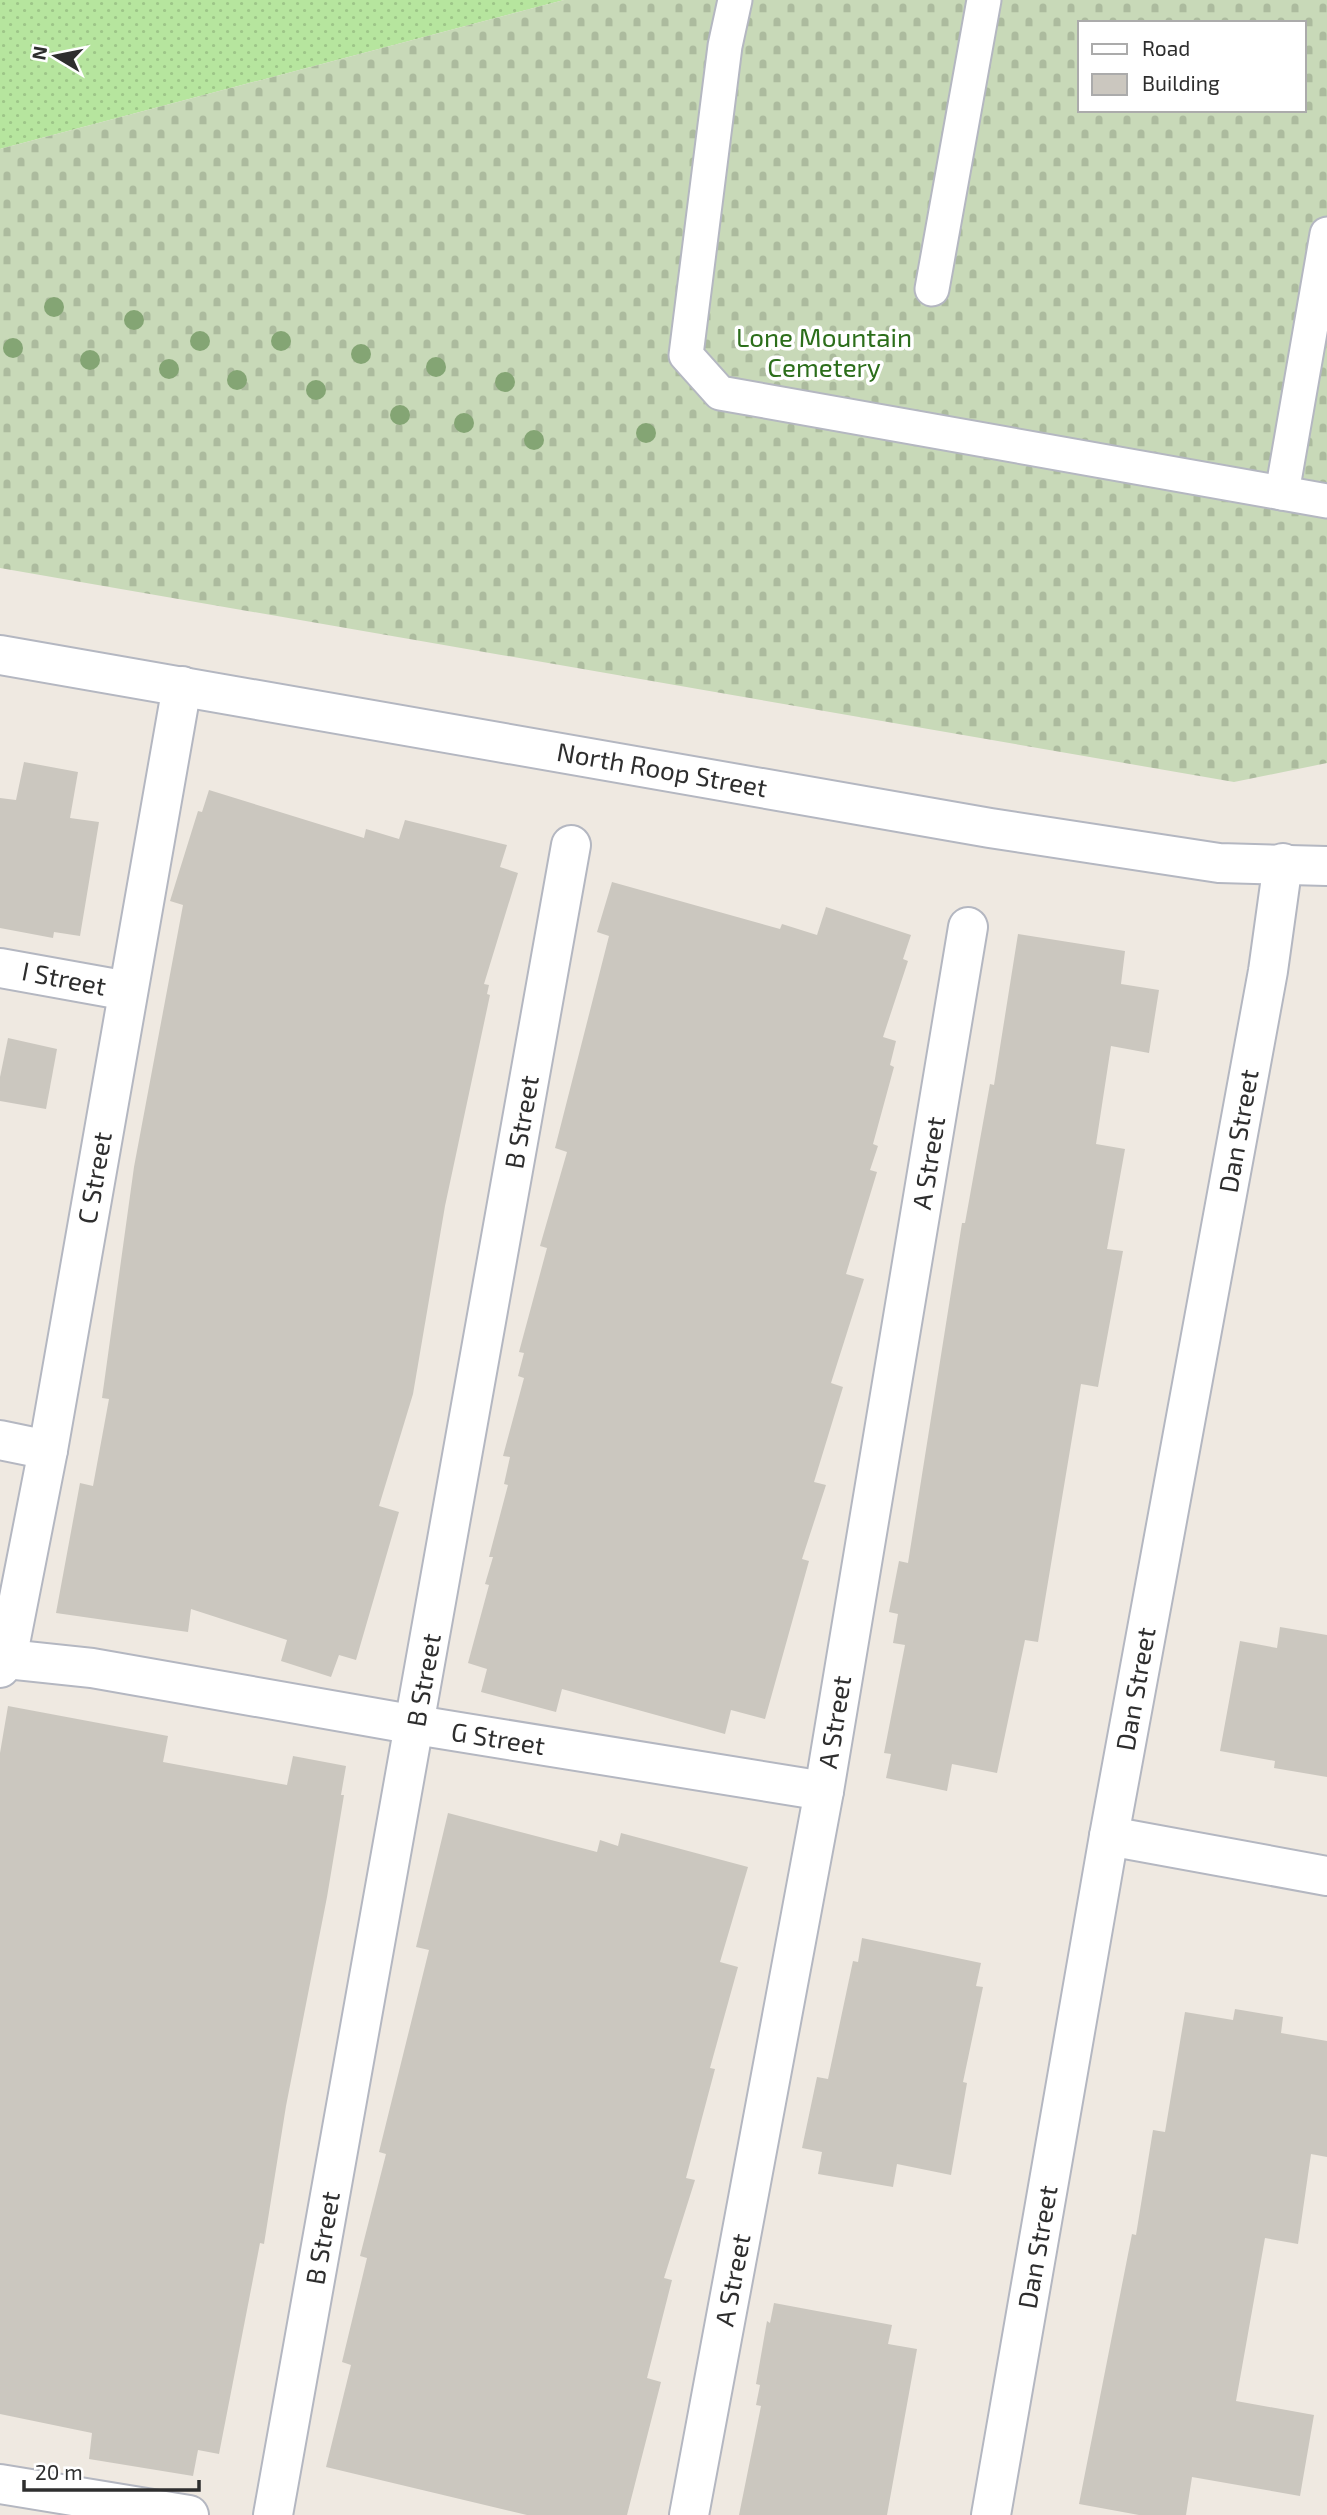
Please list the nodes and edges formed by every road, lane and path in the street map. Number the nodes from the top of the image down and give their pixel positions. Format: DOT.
graph roads {
  1 [pos="736,0"];
  2 [pos="984,0"];
  3 [pos="1327,234"];
  4 [pos="932,289"];
  5 [pos="1282,492"];
  6 [pos="1327,501"];
  7 [pos="0,655"];
  8 [pos="182,686"];
  9 [pos="571,845"];
  10 [pos="1283,863"];
  11 [pos="1327,866"];
  12 [pos="968,927"];
  13 [pos="0,968"];
  14 [pos="128,991"];
  15 [pos="0,1440"];
  16 [pos="48,1450"];
  17 [pos="3,1663"];
  18 [pos="416,1725"];
  19 [pos="824,1791"];
  20 [pos="1109,1836"];
  21 [pos="1327,1876"];
  22 [pos="0,2484"];
  23 [pos="189,2515"];
  24 [pos="273,2515"];
  25 [pos="689,2515"];
  26 [pos="991,2515"];
  1 -- 5 [label="lane"];
  2 -- 4 [label="lane"];
  3 -- 5 [label="lane"];
  5 -- 6 [label="lane"];
  7 -- 8 [label="street, North Roop Street"];
  8 -- 10 [label="street, North Roop Street"];
  8 -- 14 [label="street, C Street"];
  9 -- 18 [label="street, B Street"];
  10 -- 11 [label="street, North Roop Street"];
  10 -- 20 [label="street, Dan Street"];
  12 -- 19 [label="street, A Street"];
  13 -- 14 [label="street, I Street"];
  14 -- 16 [label="street, C Street"];
  15 -- 16 [label="street"];
  16 -- 17 [label="street, C Street"];
  17 -- 18 [label="street, G Street"];
  18 -- 19 [label="street, G Street"];
  18 -- 24 [label="street, B Street"];
  19 -- 25 [label="street, A Street"];
  20 -- 21 [label="street"];
  20 -- 26 [label="street, Dan Street"];
  22 -- 23 [label="street"];
}
